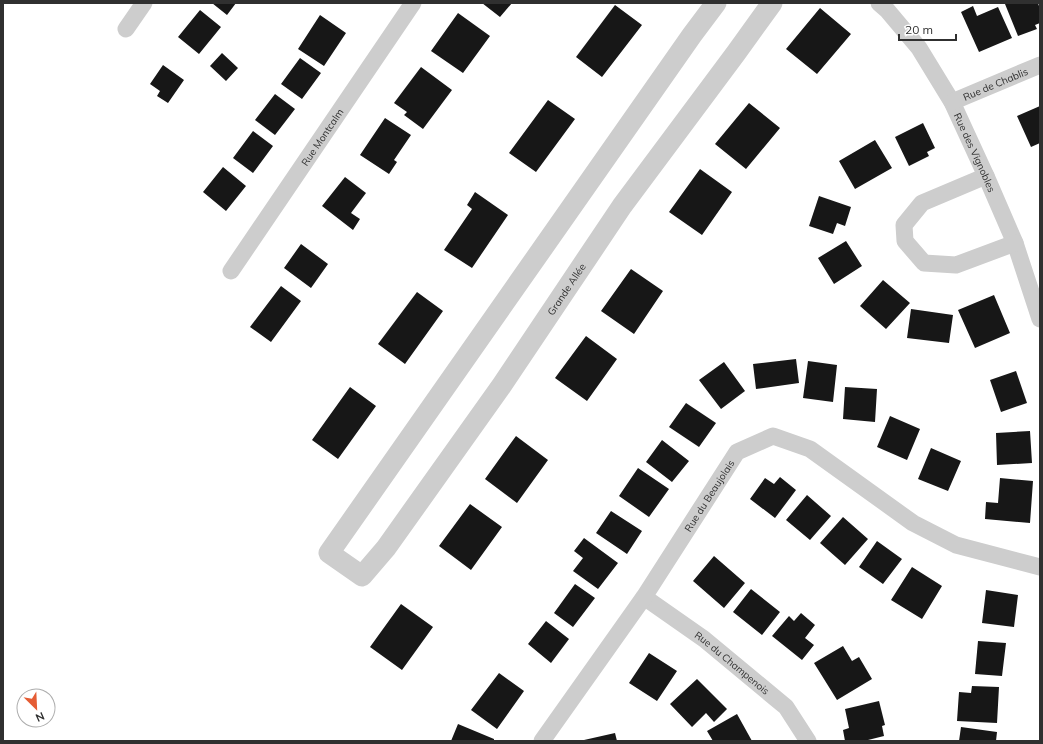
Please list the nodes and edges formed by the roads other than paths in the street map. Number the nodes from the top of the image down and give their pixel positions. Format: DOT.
graph roads {
  1 [pos="144,3"];
  2 [pos="413,3"];
  3 [pos="716,3"];
  4 [pos="772,3"];
  5 [pos="879,3"];
  6 [pos="126,29"];
  7 [pos="1040,65"];
  8 [pos="952,102"];
  9 [pos="986,176"];
  10 [pos="1015,243"];
  11 [pos="231,271"];
  12 [pos="1040,319"];
  13 [pos="1040,567"];
  14 [pos="644,597"];
  15 [pos="542,741"];
  16 [pos="808,741"];
  1 -- 6 [label="street"];
  2 -- 11 [label="street, Rue Montcalm"];
  3 -- 4 [label="street, Grande Allée"];
  5 -- 8 [label="street, Rue des Vignobles"];
  7 -- 8 [label="street, Rue de Chablis"];
  8 -- 9 [label="street, Rue des Vignobles"];
  9 -- 10 [label="street, Rue des Vignobles"];
  9 -- 10 [label="street"];
  10 -- 12 [label="street, Rue des Vignobles"];
  13 -- 14 [label="street, Rue du Beaujolais"];
  14 -- 15 [label="street, Rue du Beaujolais"];
  14 -- 16 [label="street, Rue du Champenois"];
}
